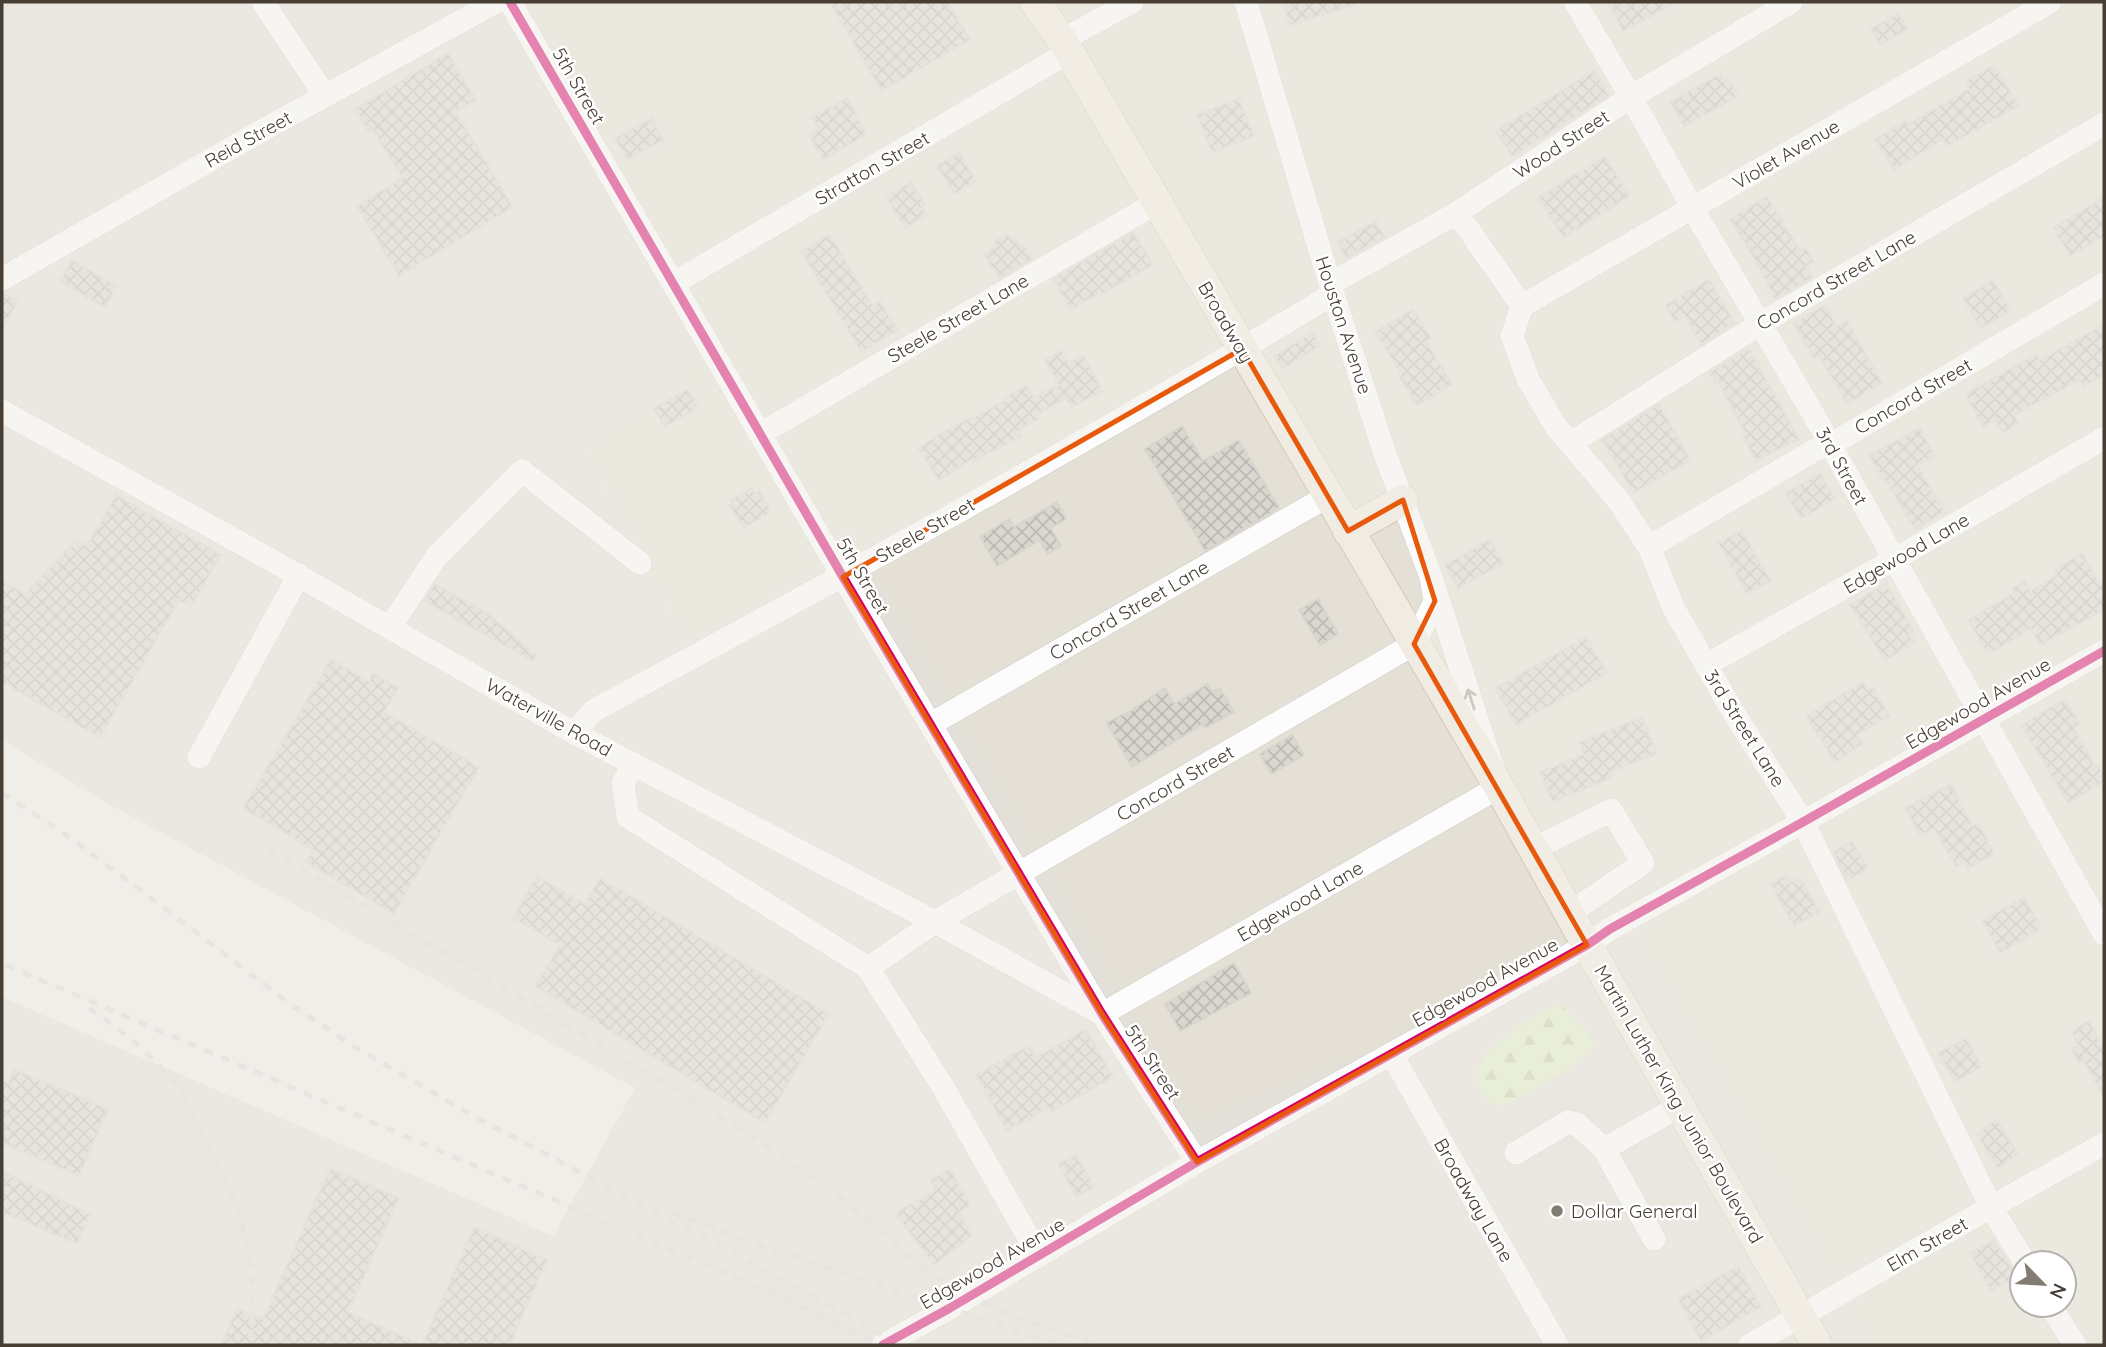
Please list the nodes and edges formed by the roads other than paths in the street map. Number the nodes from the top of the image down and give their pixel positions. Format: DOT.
graph roads {
  1 [pos="264,2"];
  2 [pos="496,2"];
  3 [pos="510,2"];
  4 [pos="1035,2"];
  5 [pos="1132,2"];
  6 [pos="1247,2"];
  7 [pos="1575,2"];
  8 [pos="1791,2"];
  9 [pos="2050,2"];
  10 [pos="1066,46"];
  11 [pos="325,96"];
  12 [pos="1631,97"];
  13 [pos="2104,124"];
  14 [pos="1156,203"];
  15 [pos="1693,209"];
  16 [pos="1457,213"];
  17 [pos="2,279"];
  18 [pos="674,284"];
  19 [pos="2104,284"];
  20 [pos="1332,289"];
  21 [pos="1522,306"];
  22 [pos="1760,324"];
  23 [pos="1242,349"];
  24 [pos="2,411"];
  25 [pos="760,433"];
  26 [pos="2104,439"];
  27 [pos="1571,443"];
  28 [pos="1830,445"];
  29 [pos="1328,496"];
  30 [pos="1403,500"];
  31 [pos="1348,531"];
  32 [pos="1648,547"];
  33 [pos="1895,559"];
  34 [pos="640,563"];
  35 [pos="299,575"];
  36 [pos="843,577"];
  37 [pos="1432,577"];
  38 [pos="390,627"];
  39 [pos="1414,644"];
  40 [pos="2104,651"];
  41 [pos="1706,665"];
  42 [pos="1983,720"];
  43 [pos="931,724"];
  44 [pos="574,733"];
  45 [pos="199,757"];
  46 [pos="634,764"];
  47 [pos="1499,787"];
  48 [pos="1804,822"];
  49 [pos="1534,849"];
  50 [pos="1019,874"];
  51 [pos="1570,913"];
  52 [pos="935,922"];
  53 [pos="2104,934"];
  54 [pos="1587,944"];
  55 [pos="868,968"];
  56 [pos="1102,1014"];
  57 [pos="1392,1055"];
  58 [pos="1680,1106"];
  59 [pos="2104,1144"];
  60 [pos="1604,1149"];
  61 [pos="1516,1153"];
  62 [pos="1197,1162"];
  63 [pos="1991,1207"];
  64 [pos="1654,1239"];
  65 [pos="2016,1249"];
  66 [pos="1039,1256"];
  67 [pos="1800,1317"];
  68 [pos="2058,1319"];
  69 [pos="883,1345"];
  70 [pos="1557,1345"];
  71 [pos="1750,1345"];
  72 [pos="1817,1345"];
  73 [pos="2074,1345"];
  1 -- 11 [label="street"];
  2 -- 11 [label="street, Reid Street"];
  3 -- 18 [label="street, 5th Street"];
  4 -- 10 [label="main road, Broadway"];
  5 -- 10 [label="street, Stratton Street"];
  6 -- 20 [label="street, Houston Avenue"];
  7 -- 12 [label="street, 3rd Street"];
  8 -- 12 [label="street, Wood Street"];
  9 -- 15 [label="street, Violet Avenue"];
  10 -- 14 [label="main road, Broadway"];
  10 -- 18 [label="street, Stratton Street"];
  11 -- 17 [label="street, Reid Street"];
  12 -- 15 [label="street, 3rd Street"];
  12 -- 16 [label="street, Wood Street"];
  13 -- 22 [label="street, Concord Street Lane"];
  14 -- 23 [label="main road, Broadway"];
  14 -- 25 [label="street, Steele Street Lane"];
  15 -- 21 [label="street, Violet Avenue"];
  15 -- 22 [label="street, 3rd Street"];
  16 -- 20 [label="street, Wood Street"];
  16 -- 21 [label="street"];
  18 -- 25 [label="street, 5th Street"];
  19 -- 28 [label="street, Concord Street"];
  20 -- 23 [label="street, Wood Street"];
  20 -- 30 [label="street, Houston Avenue"];
  21 -- 27 [label="street, 3rd Street Lane"];
  22 -- 27 [label="street, Concord Street Lane"];
  22 -- 28 [label="street, 3rd Street"];
  23 -- 29 [label="main road, Broadway"];
  23 -- 36 [label="street, Steele Street"];
  24 -- 35 [label="street, Waterville Road"];
  25 -- 36 [label="street, 5th Street"];
  26 -- 33 [label="street, Edgewood Lane"];
  27 -- 32 [label="street, 3rd Street Lane"];
  28 -- 32 [label="street, Concord Street"];
  28 -- 33 [label="street, 3rd Street"];
  29 -- 31 [label="main road, Broadway"];
  29 -- 43 [label="street, Concord Street Lane"];
  30 -- 31 [label="main road"];
  30 -- 37 [label="street, Houston Avenue"];
  31 -- 39 [label="main road, Broadway"];
  32 -- 41 [label="street, 3rd Street Lane"];
  33 -- 41 [label="street, Edgewood Lane"];
  33 -- 42 [label="street, 3rd Street"];
  34 -- 38 [label="street"];
  35 -- 38 [label="street, Waterville Road"];
  35 -- 45 [label="street"];
  36 -- 43 [label="street, 5th Street"];
  36 -- 44 [label="street, Steele Street"];
  37 -- 39 [label="street, Houston Avenue"];
  47 -- 37 [label="street, one-way"];
  38 -- 44 [label="street, Waterville Road"];
  39 -- 47 [label="main road, Martin Luther King Junior Boulevard"];
  39 -- 50 [label="street, Concord Street"];
  40 -- 42 [label="street, Edgewood Avenue"];
  41 -- 48 [label="street, 3rd Street Lane"];
  42 -- 48 [label="street, Edgewood Avenue"];
  42 -- 53 [label="street, 3rd Street"];
  43 -- 50 [label="street, 5th Street"];
  44 -- 46 [label="street, Waterville Road"];
  46 -- 52 [label="street, Waterville Road"];
  46 -- 55 [label="street"];
  47 -- 49 [label="main road, Martin Luther King Junior Boulevard"];
  47 -- 56 [label="street, Edgewood Lane"];
  48 -- 54 [label="street, Edgewood Avenue"];
  48 -- 63 [label="street, 3rd Street Lane"];
  49 -- 51 [label="main road, Martin Luther King Junior Boulevard"];
  49 -- 51 [label="street"];
  50 -- 52 [label="street, Concord Street"];
  50 -- 56 [label="street, 5th Street"];
  51 -- 54 [label="main road, Martin Luther King Junior Boulevard"];
  52 -- 55 [label="street, Concord Street"];
  52 -- 56 [label="street, Waterville Road"];
  54 -- 57 [label="street, Edgewood Avenue"];
  54 -- 58 [label="main road, Martin Luther King Junior Boulevard"];
  55 -- 66 [label="street"];
  56 -- 62 [label="street, 5th Street"];
  57 -- 62 [label="street, Edgewood Avenue"];
  57 -- 70 [label="street, Broadway Lane"];
  58 -- 60 [label="street"];
  58 -- 67 [label="main road, Martin Luther King Junior Boulevard"];
  59 -- 63 [label="street, Elm Street"];
  60 -- 61 [label="street"];
  60 -- 64 [label="street"];
  62 -- 66 [label="street, Edgewood Avenue"];
  63 -- 65 [label="street, 3rd Street Lane"];
  63 -- 67 [label="street, Elm Street"];
  66 -- 69 [label="street, Edgewood Avenue"];
  67 -- 71 [label="street, Elm Street"];
  67 -- 72 [label="main road, Martin Luther King Junior Boulevard"];
  68 -- 73 [label="street"];
}
